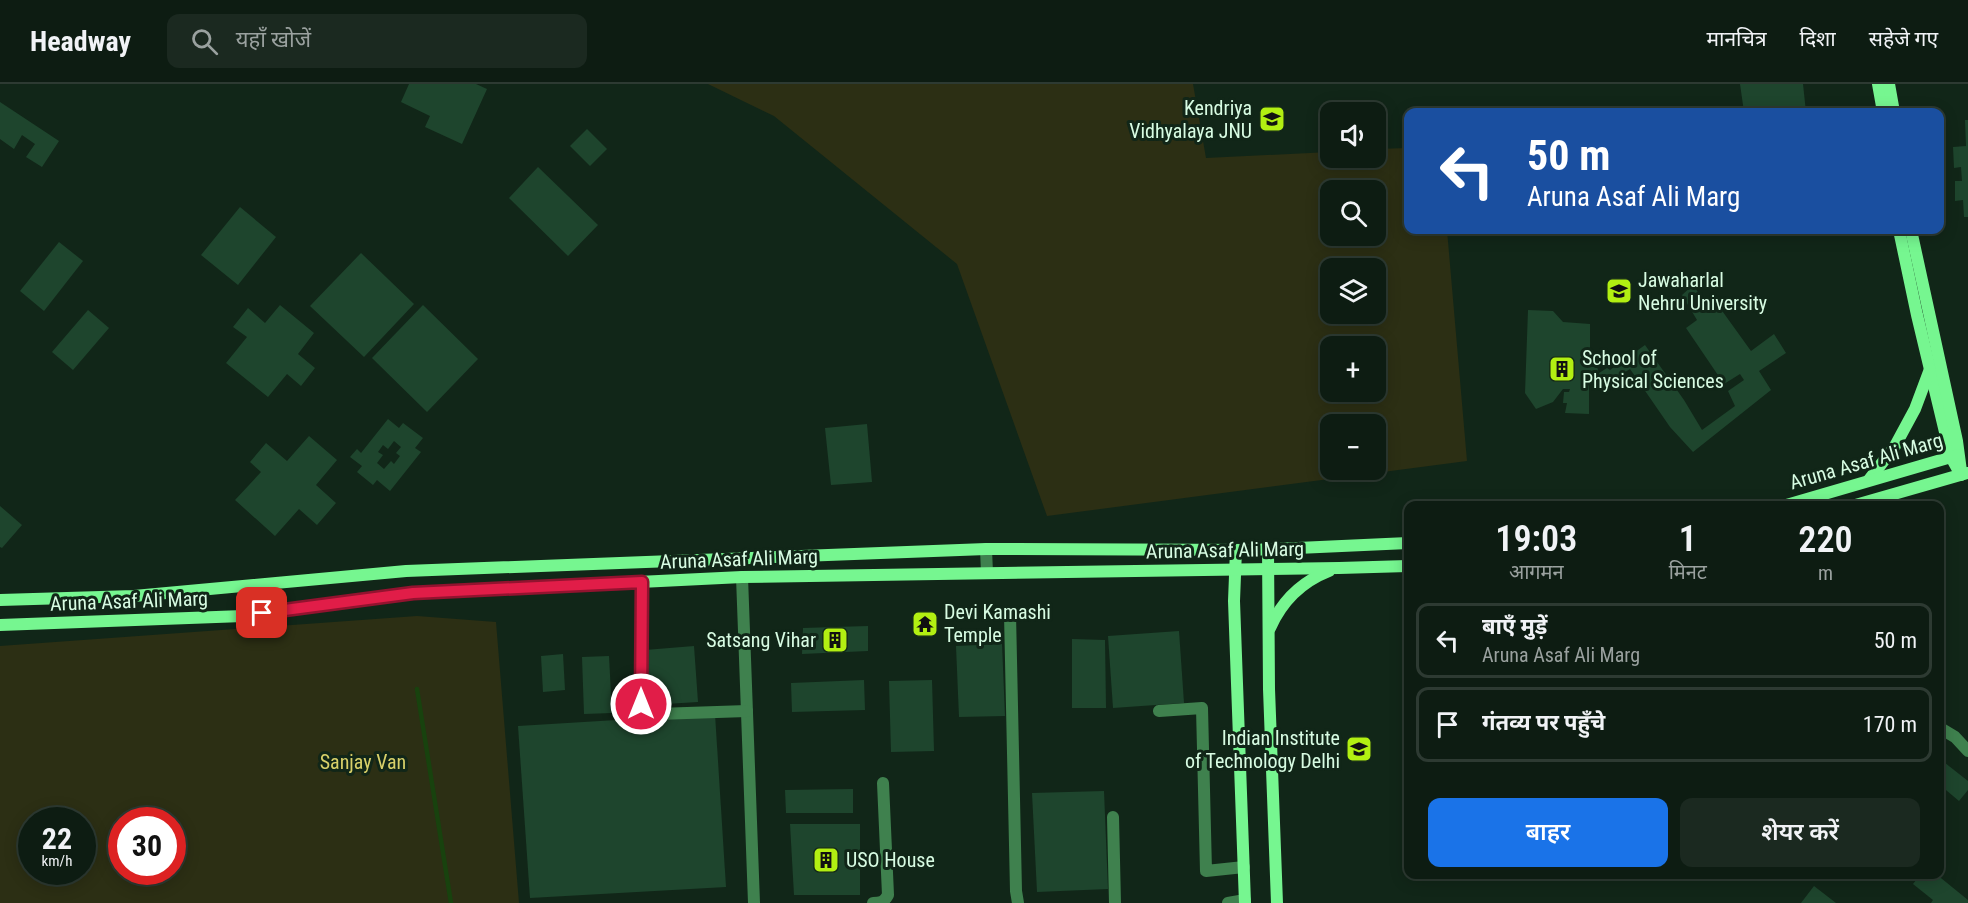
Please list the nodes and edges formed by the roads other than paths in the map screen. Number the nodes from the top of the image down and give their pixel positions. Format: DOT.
graph roads {
  1 [pos="1878,84"];
  2 [pos="1890,84"];
  3 [pos="1882,108"];
  4 [pos="1893,108"];
  5 [pos="1900,234"];
  6 [pos="1912,234"];
  7 [pos="1930,368"];
  8 [pos="1960,455"];
  9 [pos="1965,474"];
  10 [pos="1869,480"];
  11 [pos="1800,501"];
  12 [pos="1870,501"];
  13 [pos="1404,543"];
  14 [pos="986,549"];
  15 [pos="1268,549"];
  16 [pos="1236,550"];
  17 [pos="1404,566"];
  18 [pos="1235,568"];
  19 [pos="1268,568"];
  20 [pos="1339,568"];
  21 [pos="987,573"];
  22 [pos="742,577"];
  23 [pos="642,582"];
  24 [pos="0,600"];
  25 [pos="1010,614"];
  26 [pos="0,625"];
  27 [pos="1270,629"];
  28 [pos="747,711"];
  29 [pos="1159,711"];
  30 [pos="1944,731"];
  31 [pos="1968,751"];
  32 [pos="883,783"];
  33 [pos="1113,817"];
  34 [pos="1244,867"];
  35 [pos="1245,901"];
  36 [pos="754,903"];
  37 [pos="873,903"];
  38 [pos="1018,903"];
  39 [pos="1115,903"];
  40 [pos="1228,903"];
  41 [pos="1276,903"];
  1 -- 3 [label="main road"];
  2 -- 4 [label="main road"];
  5 -- 7 [label="main road"];
  6 -- 8 [label="main road"];
  7 -- 8 [label="main road"];
  7 -- 10 [label="main road"];
  8 -- 9 [label="main road"];
  8 -- 10 [label="main road, Aruna Asaf Ali Marg"];
  9 -- 12 [label="main road, Aruna Asaf Ali Marg"];
  10 -- 11 [label="main road, Aruna Asaf Ali Marg"];
  13 -- 15 [label="main road, Aruna Asaf Ali Marg"];
  14 -- 16 [label="main road, Aruna Asaf Ali Marg"];
  14 -- 21 [label="street"];
  14 -- 24 [label="main road, Aruna Asaf Ali Marg"];
  15 -- 16 [label="main road, Aruna Asaf Ali Marg"];
  15 -- 19 [label="main road"];
  16 -- 18 [label="main road"];
  17 -- 20 [label="main road, Aruna Asaf Ali Marg"];
  18 -- 19 [label="main road, Aruna Asaf Ali Marg"];
  18 -- 21 [label="main road, Aruna Asaf Ali Marg"];
  18 -- 34 [label="main road"];
  19 -- 20 [label="main road, Aruna Asaf Ali Marg"];
  19 -- 27 [label="main road"];
  20 -- 27 [label="main road"];
  21 -- 22 [label="main road, Aruna Asaf Ali Marg"];
  22 -- 23 [label="main road, Aruna Asaf Ali Marg"];
  22 -- 28 [label="street"];
  23 -- 26 [label="main road, Aruna Asaf Ali Marg"];
  23 -- 28 [label="street"];
  25 -- 38 [label="street"];
  27 -- 41 [label="main road"];
  28 -- 36 [label="street"];
  29 -- 34 [label="street"];
  30 -- 31 [label="street"];
  32 -- 37 [label="street"];
  33 -- 39 [label="street"];
  34 -- 35 [label="main road"];
  35 -- 40 [label="street"];
}
